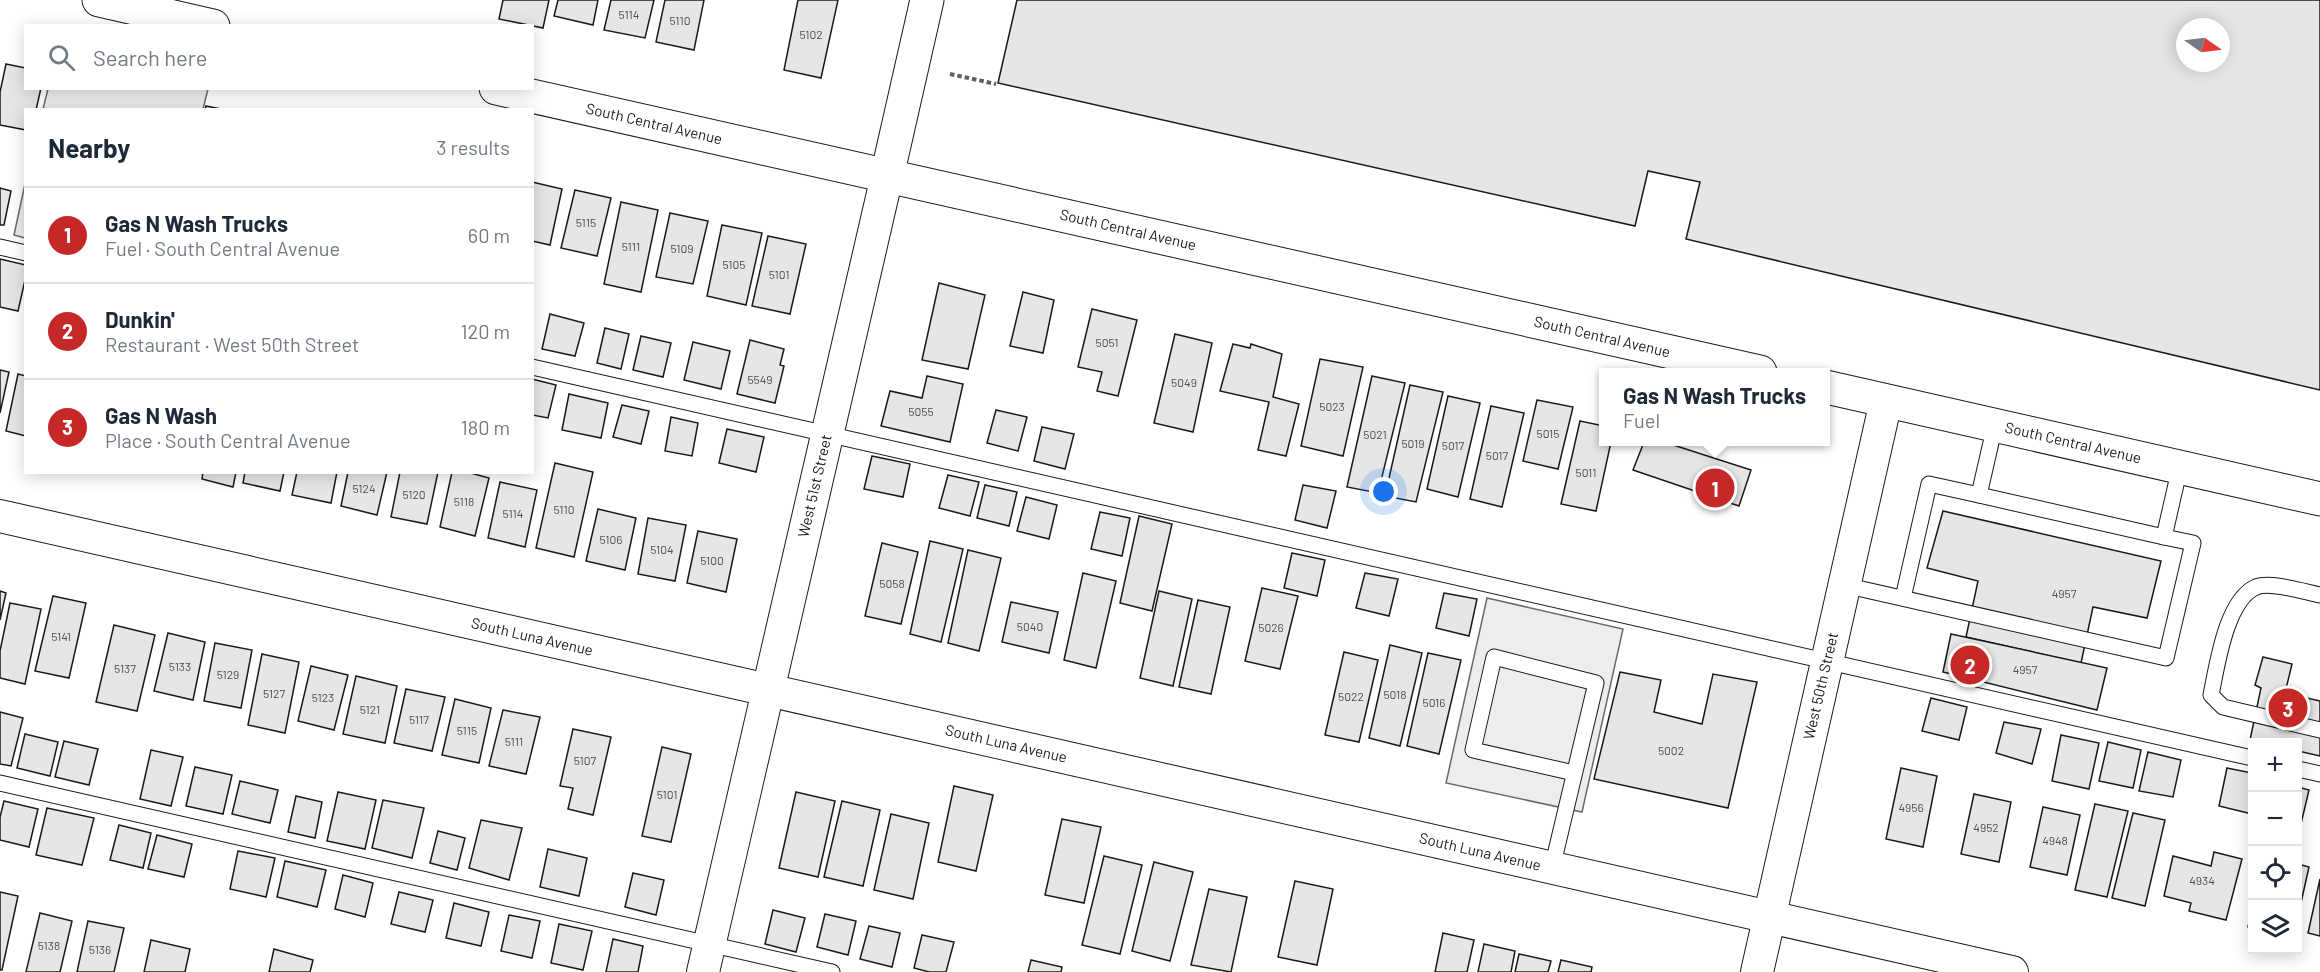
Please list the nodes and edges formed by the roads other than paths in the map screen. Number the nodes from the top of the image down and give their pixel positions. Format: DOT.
graph roads {
  1 [pos="99,0"];
  2 [pos="927,0"];
  3 [pos="204,24"];
  4 [pos="505,90"];
  5 [pos="887,176"];
  6 [pos="0,247"];
  7 [pos="24,253"];
  8 [pos="534,367"];
  9 [pos="1742,368"];
  10 [pos="1830,388"];
  11 [pos="1886,401"];
  12 [pos="1995,426"];
  13 [pos="827,434"];
  14 [pos="2180,467"];
  15 [pos="1979,495"];
  16 [pos="2320,499"];
  17 [pos="0,516"];
  18 [pos="2164,537"];
  19 [pos="1844,585"];
  20 [pos="2320,595"];
  21 [pos="1903,598"];
  22 [pos="1827,661"];
  23 [pos="768,690"];
  24 [pos="2320,730"];
  25 [pos="2248,757"];
  26 [pos="2302,769"];
  27 [pos="1574,773"];
  28 [pos="2320,774"];
  29 [pos="0,783"];
  30 [pos="1552,868"];
  31 [pos="1769,917"];
  32 [pos="706,958"];
  33 [pos="832,972"];
  34 [pos="1757,972"];
  35 [pos="2012,972"];
  1 -- 3 [label="main road"];
  2 -- 5 [label="main road, West 51st Street"];
  4 -- 5 [label="main road, South Central Avenue"];
  5 -- 9 [label="main road, South Central Avenue"];
  5 -- 13 [label="street, West 51st Street"];
  6 -- 7 [label="lane"];
  8 -- 13 [label="lane"];
  10 -- 11 [label="main road, South Central Avenue"];
  11 -- 12 [label="main road, South Central Avenue"];
  11 -- 19 [label="street, West 50th Street"];
  12 -- 14 [label="main road, South Central Avenue"];
  12 -- 15 [label="lane"];
  13 -- 22 [label="lane"];
  13 -- 23 [label="street, West 51st Street"];
  14 -- 16 [label="main road, South Central Avenue"];
  14 -- 18 [label="lane"];
  15 -- 18 [label="lane"];
  15 -- 21 [label="lane"];
  17 -- 23 [label="street, South Luna Avenue"];
  18 -- 21 [label="lane"];
  19 -- 21 [label="lane"];
  19 -- 22 [label="street, West 50th Street"];
  20 -- 24 [label="lane"];
  22 -- 25 [label="lane"];
  22 -- 31 [label="street, West 50th Street"];
  23 -- 30 [label="street, South Luna Avenue"];
  23 -- 32 [label="street, West 51st Street"];
  26 -- 28 [label="lane"];
  27 -- 27 [label="lane"];
  27 -- 30 [label="lane"];
  29 -- 32 [label="lane"];
  30 -- 31 [label="street, South Luna Avenue"];
  31 -- 34 [label="street, West 50th Street"];
  31 -- 35 [label="street, South Luna Avenue"];
  32 -- 33 [label="lane"];
}
